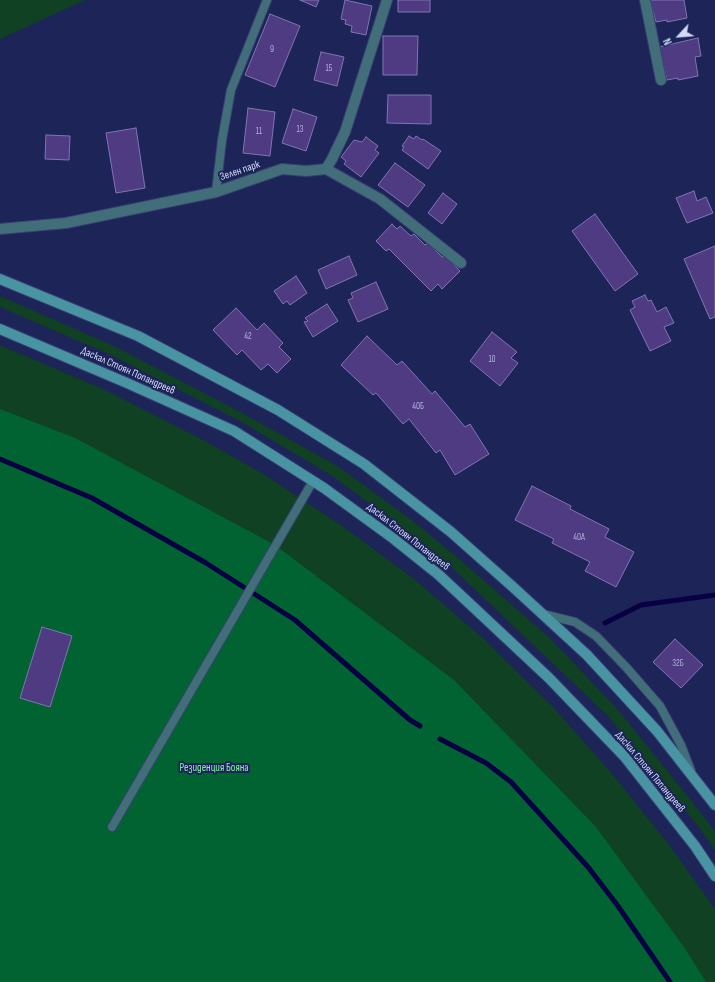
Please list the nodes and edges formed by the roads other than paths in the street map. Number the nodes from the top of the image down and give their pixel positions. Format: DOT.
graph roads {
  1 [pos="267,0"];
  2 [pos="387,0"];
  3 [pos="645,0"];
  4 [pos="661,80"];
  5 [pos="326,169"];
  6 [pos="216,192"];
  7 [pos="0,230"];
  8 [pos="461,263"];
  9 [pos="0,279"];
  10 [pos="0,329"];
  11 [pos="313,481"];
  12 [pos="543,614"];
  13 [pos="692,776"];
  14 [pos="715,805"];
  15 [pos="112,827"];
  16 [pos="715,876"];
  1 -- 6 [label="lane"];
  2 -- 5 [label="street"];
  3 -- 4 [label="street"];
  5 -- 6 [label="street, Зелен парк"];
  5 -- 8 [label="street"];
  6 -- 7 [label="street, Зелен парк"];
  9 -- 12 [label="main road"];
  10 -- 11 [label="main road, Даскал Стоян Попандреев"];
  11 -- 15 [label="lane"];
  11 -- 16 [label="main road, Даскал Стоян Попандреев"];
  12 -- 13 [label="main road"];
  12 -- 13 [label="lane"];
  13 -- 14 [label="main road"];
}
